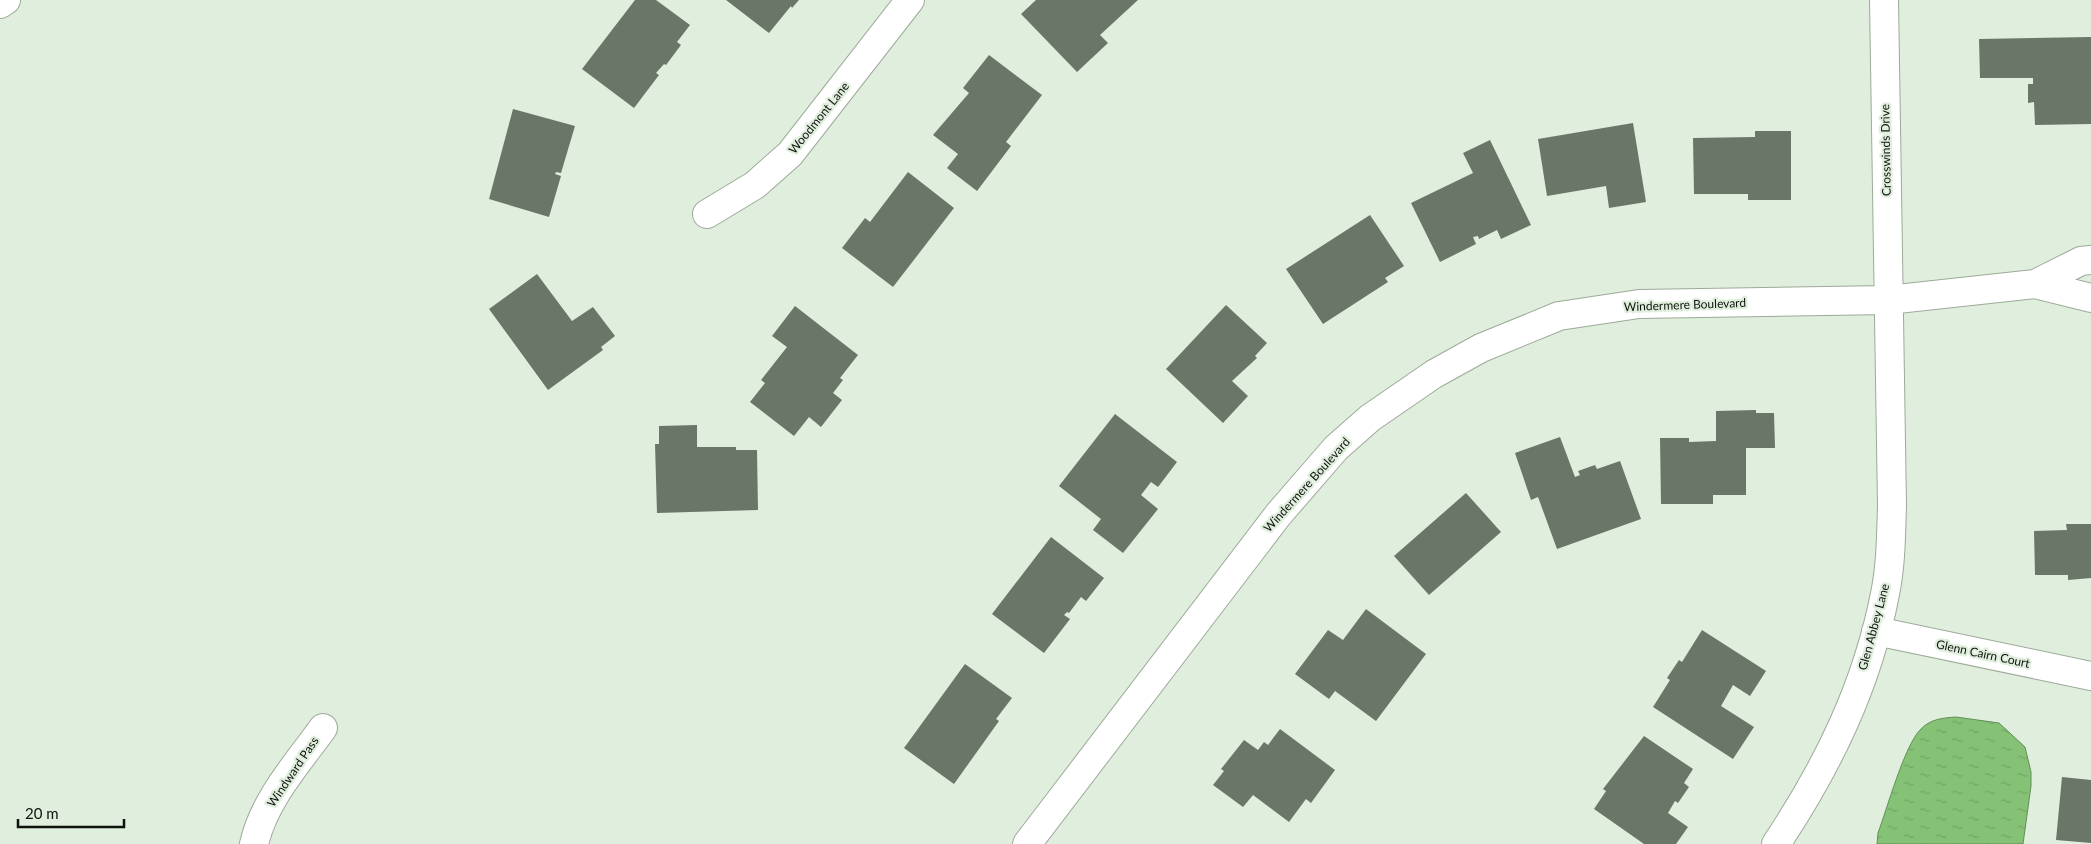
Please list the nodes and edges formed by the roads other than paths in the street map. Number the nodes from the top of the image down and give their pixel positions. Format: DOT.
graph roads {
  1 [pos="6,0"];
  2 [pos="910,0"];
  3 [pos="1884,0"];
  4 [pos="0,4"];
  5 [pos="707,214"];
  6 [pos="2091,260"];
  7 [pos="2035,284"];
  8 [pos="2091,298"];
  9 [pos="1888,300"];
  10 [pos="1876,630"];
  11 [pos="2091,676"];
  12 [pos="323,728"];
  13 [pos="254,844"];
  14 [pos="1027,844"];
  15 [pos="1776,844"];
  1 -- 4 [label="street"];
  2 -- 5 [label="street, Woodmont Lane"];
  3 -- 9 [label="street, Crosswinds Drive"];
  6 -- 7 [label="street, Windermere Boulevard"];
  7 -- 8 [label="street, Windermere Boulevard"];
  7 -- 9 [label="street, Windermere Boulevard"];
  9 -- 10 [label="street, Glen Abbey Lane"];
  9 -- 14 [label="street, Windermere Boulevard"];
  10 -- 11 [label="street, Glenn Cairn Court"];
  10 -- 15 [label="street, Glen Abbey Lane"];
  12 -- 13 [label="street, Windward Pass"];
}
